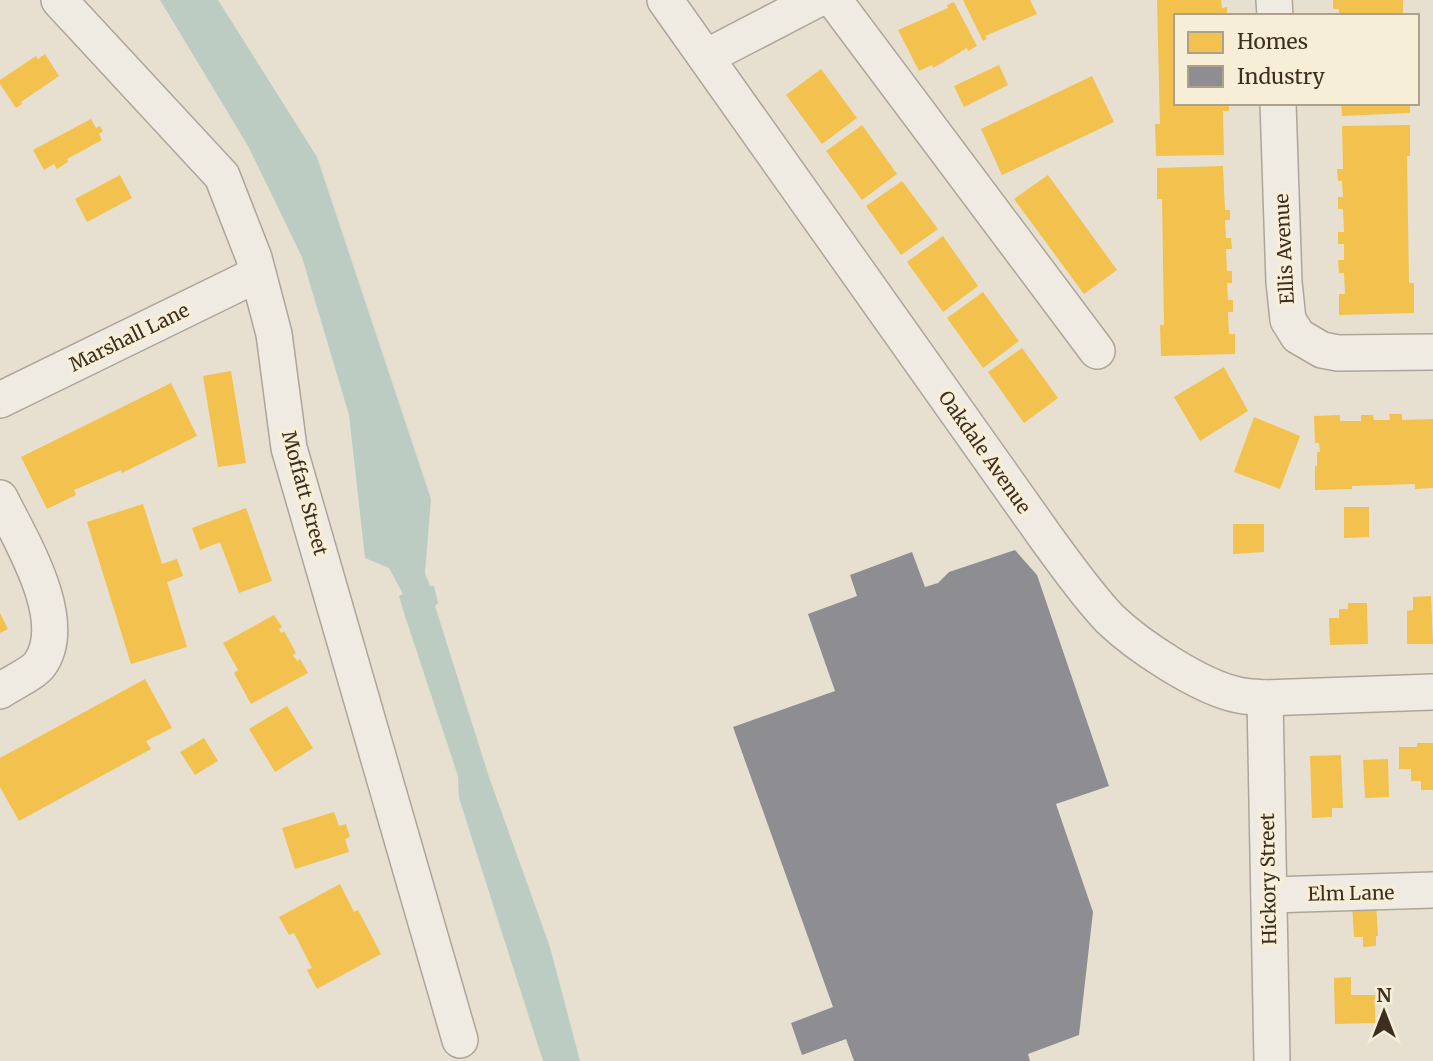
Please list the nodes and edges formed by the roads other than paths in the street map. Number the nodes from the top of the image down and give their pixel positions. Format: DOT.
graph roads {
  1 [pos="59,0"];
  2 [pos="665,0"];
  3 [pos="816,0"];
  4 [pos="834,0"];
  5 [pos="706,57"];
  6 [pos="1278,105"];
  7 [pos="258,274"];
  8 [pos="1097,351"];
  9 [pos="1433,352"];
  10 [pos="0,400"];
  11 [pos="0,498"];
  12 [pos="0,691"];
  13 [pos="1433,692"];
  14 [pos="1265,698"];
  15 [pos="1433,891"];
  16 [pos="1269,895"];
  17 [pos="460,1040"];
  18 [pos="1272,1061"];
  1 -- 7 [label="street, Moffatt Street"];
  2 -- 5 [label="street, Oakdale Avenue"];
  3 -- 5 [label="street"];
  4 -- 8 [label="street"];
  5 -- 14 [label="street, Oakdale Avenue"];
  6 -- 9 [label="street, Ellis Avenue"];
  7 -- 10 [label="street, Marshall Lane"];
  7 -- 17 [label="street, Moffatt Street"];
  11 -- 12 [label="street"];
  13 -- 14 [label="street, Oakdale Avenue"];
  14 -- 16 [label="street, Hickory Street"];
  15 -- 16 [label="street, Elm Lane"];
  16 -- 18 [label="street, Hickory Street"];
}
